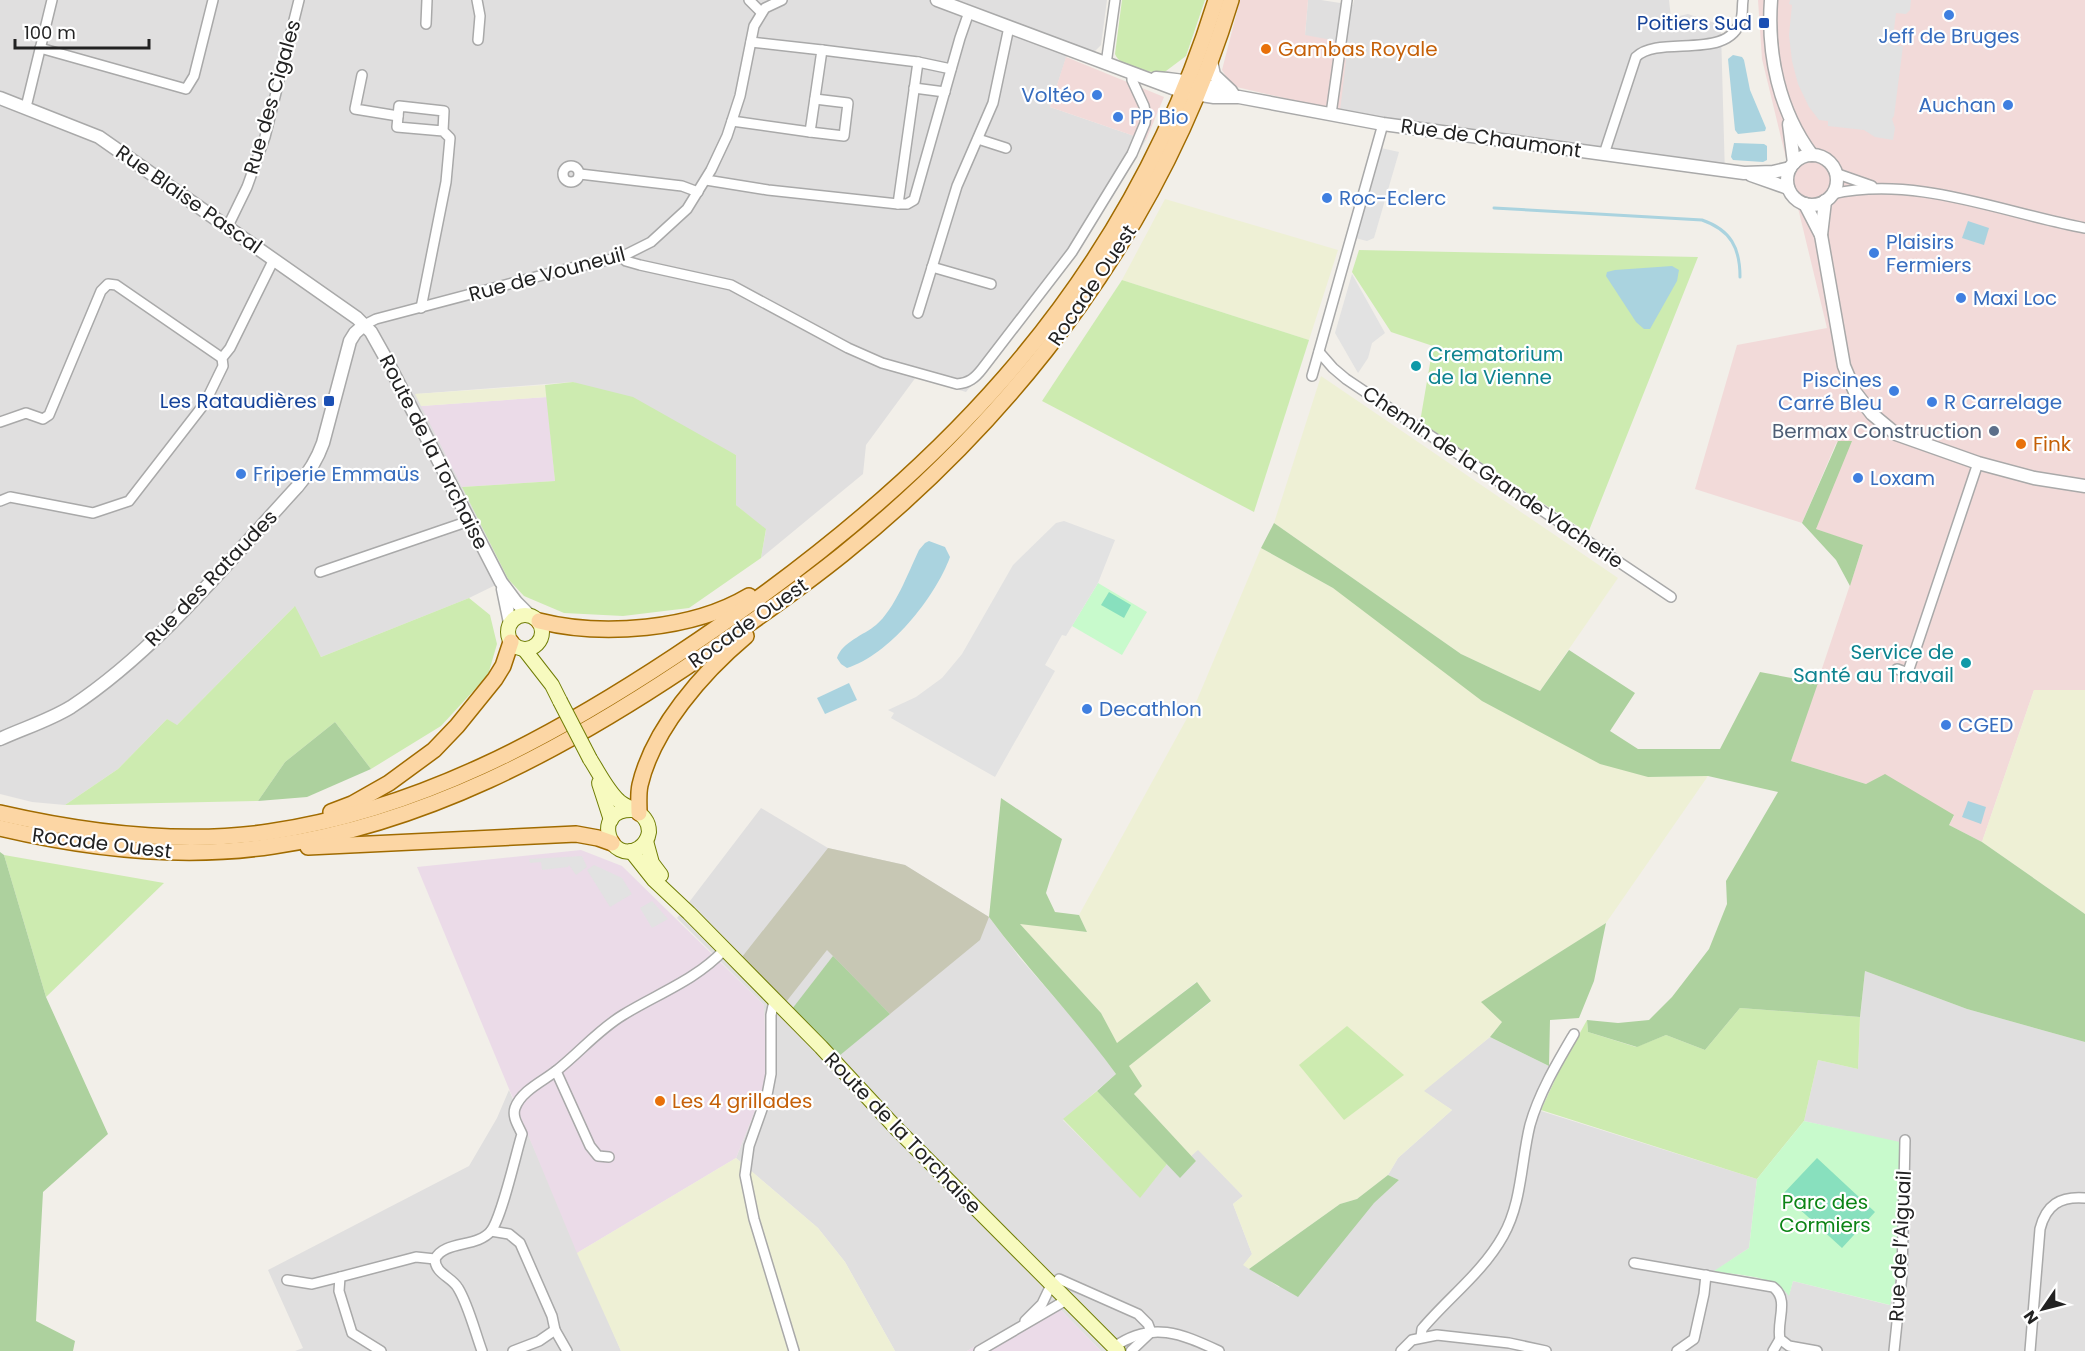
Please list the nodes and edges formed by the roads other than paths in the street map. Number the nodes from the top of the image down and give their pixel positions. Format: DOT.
graph roads {
  1 [pos="52,0"];
  2 [pos="213,0"];
  3 [pos="299,0"];
  4 [pos="427,0"];
  5 [pos="477,0"];
  6 [pos="749,0"];
  7 [pos="782,0"];
  8 [pos="937,0"];
  9 [pos="1115,0"];
  10 [pos="1216,0"];
  11 [pos="1232,0"];
  12 [pos="1347,0"];
  13 [pos="1743,0"];
  14 [pos="1771,0"];
  15 [pos="761,12"];
  16 [pos="969,12"];
  17 [pos="426,24"];
  18 [pos="1009,27"];
  19 [pos="478,40"];
  20 [pos="751,42"];
  21 [pos="40,48"];
  22 [pos="822,50"];
  23 [pos="1210,61"];
  24 [pos="918,62"];
  25 [pos="1106,64"];
  26 [pos="951,69"];
  27 [pos="362,75"];
  28 [pos="1137,75"];
  29 [pos="914,88"];
  30 [pos="1192,88"];
  31 [pos="945,92"];
  32 [pos="1239,97"];
  33 [pos="0,98"];
  34 [pos="815,99"];
  35 [pos="26,107"];
  36 [pos="1786,108"];
  37 [pos="1331,114"];
  38 [pos="398,116"];
  39 [pos="732,121"];
  40 [pos="1383,124"];
  41 [pos="443,131"];
  42 [pos="810,132"];
  43 [pos="978,139"];
  44 [pos="1005,148"];
  45 [pos="1604,154"];
  46 [pos="1812,155"];
  47 [pos="1792,165"];
  48 [pos="1835,172"];
  49 [pos="1744,173"];
  50 [pos="580,174"];
  51 [pos="706,180"];
  52 [pos="1788,188"];
  53 [pos="1880,189"];
  54 [pos="698,192"];
  55 [pos="1829,197"];
  56 [pos="898,204"];
  57 [pos="1805,204"];
  58 [pos="228,226"];
  59 [pos="2085,228"];
  60 [pos="1821,235"];
  61 [pos="621,256"];
  62 [pos="274,259"];
  63 [pos="932,267"];
  64 [pos="991,284"];
  65 [pos="421,308"];
  66 [pos="918,313"];
  67 [pos="364,324"];
  68 [pos="1319,352"];
  69 [pos="222,358"];
  70 [pos="1312,376"];
  71 [pos="0,422"];
  72 [pos="1978,463"];
  73 [pos="2085,486"];
  74 [pos="0,501"];
  75 [pos="469,519"];
  76 [pos="861,520"];
  77 [pos="320,572"];
  78 [pos="814,577"];
  79 [pos="501,582"];
  80 [pos="1671,597"];
  81 [pos="533,618"];
  82 [pos="510,623"];
  83 [pos="540,641"];
  84 [pos="517,646"];
  85 [pos="1897,669"];
  86 [pos="1908,672"];
  87 [pos="1919,677"];
  88 [pos="552,685"];
  89 [pos="0,739"];
  90 [pos="590,759"];
  91 [pos="635,811"];
  92 [pos="0,813"];
  93 [pos="611,820"];
  94 [pos="0,828"];
  95 [pos="245,835"];
  96 [pos="646,841"];
  97 [pos="612,843"];
  98 [pos="272,847"];
  99 [pos="631,851"];
  100 [pos="689,913"];
  101 [pos="724,950"];
  102 [pos="774,1001"];
  103 [pos="1574,1034"];
  104 [pos="556,1071"];
  105 [pos="1905,1140"];
  106 [pos="609,1157"];
  107 [pos="2085,1198"];
  108 [pos="491,1231"];
  109 [pos="435,1259"];
  110 [pos="1634,1263"];
  111 [pos="1706,1275"];
  112 [pos="340,1277"];
  113 [pos="287,1280"];
  114 [pos="1055,1281"];
  115 [pos="1068,1299"];
  116 [pos="1021,1325"];
  117 [pos="555,1330"];
  118 [pos="1151,1332"];
  119 [pos="1421,1337"];
  120 [pos="1780,1339"];
  121 [pos="1117,1349"];
  122 [pos="381,1351"];
  123 [pos="482,1351"];
  124 [pos="513,1351"];
  125 [pos="567,1351"];
  126 [pos="794,1351"];
  127 [pos="978,1351"];
  128 [pos="1131,1351"];
  129 [pos="1219,1351"];
  130 [pos="1401,1351"];
  131 [pos="1546,1351"];
  132 [pos="1677,1351"];
  133 [pos="1773,1351"];
  134 [pos="1818,1351"];
  135 [pos="1894,1351"];
  136 [pos="2030,1351"];
  1 -- 21 [label="street"];
  2 -- 21 [label="street"];
  3 -- 58 [label="street, Rue des Cigales"];
  4 -- 17 [label="street"];
  5 -- 19 [label="street"];
  6 -- 15 [label="street"];
  7 -- 15 [label="street"];
  8 -- 16 [label="street, Rue de Chaumont"];
  9 -- 25 [label="street"];
  10 -- 30 [label="main road, Rocade Ouest"];
  11 -- 23 [label="main road, Rocade Ouest"];
  12 -- 37 [label="street"];
  13 -- 45 [label="street"];
  14 -- 36 [label="street"];
  15 -- 20 [label="street, Rue de Vouneuil"];
  16 -- 18 [label="street, Rue de Chaumont"];
  16 -- 26 [label="street"];
  18 -- 25 [label="street, Rue de Chaumont"];
  18 -- 43 [label="street"];
  20 -- 22 [label="street"];
  20 -- 39 [label="street, Rue de Vouneuil"];
  21 -- 35 [label="street"];
  22 -- 24 [label="street"];
  22 -- 34 [label="street"];
  23 -- 30 [label="main road, Rocade Ouest"];
  23 -- 32 [label="street"];
  24 -- 26 [label="street"];
  24 -- 29 [label="street"];
  25 -- 28 [label="street, Rue de Chaumont"];
  26 -- 31 [label="street"];
  27 -- 38 [label="street"];
  28 -- 30 [label="street, Rue de Chaumont"];
  28 -- 61 [label="street"];
  29 -- 31 [label="street"];
  29 -- 56 [label="street"];
  30 -- 32 [label="street, Rue de Chaumont"];
  30 -- 76 [label="main road, Rocade Ouest"];
  30 -- 78 [label="main road, Rocade Ouest"];
  31 -- 56 [label="street"];
  32 -- 37 [label="street, Rue de Chaumont"];
  33 -- 35 [label="street, Rue Blaise Pascal"];
  34 -- 42 [label="street"];
  34 -- 42 [label="street"];
  35 -- 58 [label="street, Rue Blaise Pascal"];
  36 -- 46 [label="street"];
  36 -- 47 [label="street"];
  37 -- 40 [label="street, Rue de Chaumont"];
  38 -- 41 [label="street"];
  38 -- 41 [label="street"];
  39 -- 42 [label="street"];
  39 -- 51 [label="street, Rue de Vouneuil"];
  40 -- 45 [label="street, Rue de Chaumont"];
  40 -- 68 [label="street"];
  41 -- 65 [label="street"];
  43 -- 44 [label="street"];
  43 -- 63 [label="street"];
  45 -- 49 [label="street, Rue de Chaumont"];
  46 -- 47 [label="street"];
  46 -- 48 [label="street"];
  47 -- 49 [label="street, Rue de Chaumont"];
  47 -- 52 [label="street"];
  48 -- 53 [label="street"];
  48 -- 55 [label="street"];
  49 -- 52 [label="street, Rue de Chaumont"];
  50 -- 54 [label="street"];
  51 -- 54 [label="street, Rue de Vouneuil"];
  51 -- 56 [label="street"];
  52 -- 57 [label="street"];
  53 -- 55 [label="street"];
  53 -- 59 [label="street"];
  54 -- 61 [label="street, Rue de Vouneuil"];
  55 -- 57 [label="street"];
  55 -- 60 [label="street"];
  57 -- 60 [label="street"];
  58 -- 62 [label="street, Rue Blaise Pascal"];
  60 -- 72 [label="street"];
  61 -- 65 [label="street, Rue de Vouneuil"];
  62 -- 67 [label="street, Rue Blaise Pascal"];
  62 -- 69 [label="street"];
  63 -- 64 [label="street"];
  63 -- 66 [label="street"];
  65 -- 67 [label="street, Rue de Vouneuil"];
  67 -- 75 [label="street, Route de la Torchaise"];
  67 -- 89 [label="street, Rue des Rataudes"];
  68 -- 70 [label="street"];
  68 -- 80 [label="street, Chemin de la Grande Vacherie"];
  69 -- 71 [label="street"];
  69 -- 74 [label="street"];
  72 -- 73 [label="street"];
  72 -- 86 [label="street"];
  75 -- 77 [label="street"];
  75 -- 79 [label="street, Route de la Torchaise"];
  76 -- 81 [label="main road"];
  76 -- 95 [label="main road, Rocade Ouest"];
  78 -- 91 [label="main road"];
  78 -- 98 [label="main road, Rocade Ouest"];
  79 -- 81 [label="street, Route de la Torchaise"];
  79 -- 82 [label="street, Route de la Torchaise"];
  81 -- 82 [label="main road"];
  81 -- 83 [label="main road"];
  82 -- 84 [label="main road"];
  83 -- 84 [label="main road"];
  83 -- 88 [label="main road"];
  84 -- 88 [label="main road"];
  84 -- 95 [label="main road"];
  85 -- 86 [label="street"];
  86 -- 87 [label="street"];
  88 -- 90 [label="main road, bridge"];
  90 -- 91 [label="main road"];
  90 -- 93 [label="main road"];
  91 -- 93 [label="main road"];
  91 -- 96 [label="main road"];
  92 -- 95 [label="main road, Rocade Ouest"];
  93 -- 97 [label="main road"];
  94 -- 98 [label="main road, Rocade Ouest"];
  96 -- 99 [label="main road"];
  96 -- 100 [label="main road, Route de la Torchaise"];
  97 -- 98 [label="main road"];
  97 -- 99 [label="main road"];
  99 -- 100 [label="main road, Route de la Torchaise"];
  100 -- 101 [label="main road, Route de la Torchaise"];
  101 -- 102 [label="main road, Route de la Torchaise"];
  101 -- 104 [label="street"];
  102 -- 114 [label="main road, Route de la Torchaise"];
  102 -- 126 [label="street"];
  103 -- 119 [label="street"];
  104 -- 106 [label="street"];
  104 -- 108 [label="street"];
  105 -- 135 [label="street, Rue de l’Aiguail"];
  107 -- 136 [label="street"];
  108 -- 109 [label="street"];
  108 -- 117 [label="street"];
  109 -- 112 [label="street"];
  109 -- 123 [label="street"];
  110 -- 111 [label="street"];
  111 -- 120 [label="street"];
  111 -- 132 [label="street"];
  112 -- 113 [label="street"];
  112 -- 122 [label="street"];
  114 -- 115 [label="main road, Route de la Torchaise"];
  114 -- 116 [label="street"];
  114 -- 118 [label="street"];
  115 -- 116 [label="street"];
  115 -- 121 [label="main road, Route de la Torchaise"];
  116 -- 127 [label="street"];
  117 -- 124 [label="street"];
  117 -- 125 [label="street"];
  118 -- 121 [label="street"];
  118 -- 128 [label="street"];
  118 -- 129 [label="street"];
  119 -- 130 [label="street"];
  119 -- 131 [label="street"];
  120 -- 133 [label="street"];
  120 -- 134 [label="street"];
}
